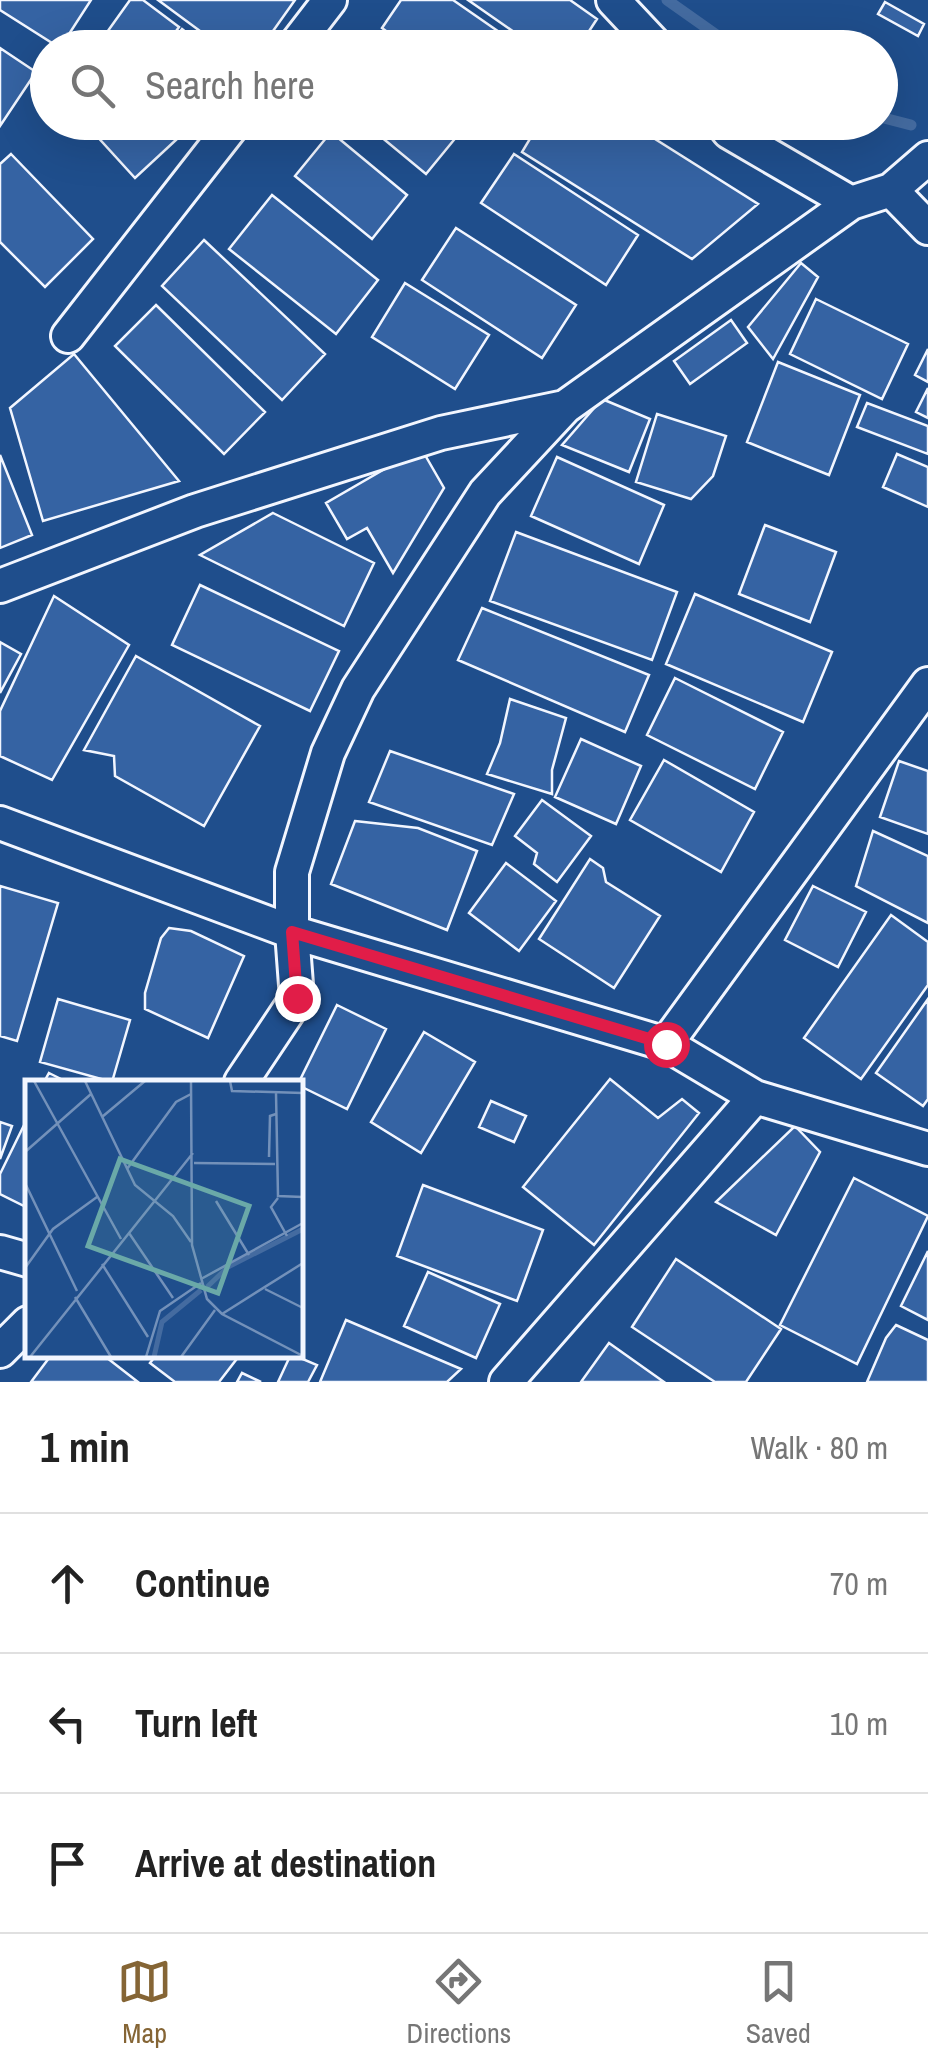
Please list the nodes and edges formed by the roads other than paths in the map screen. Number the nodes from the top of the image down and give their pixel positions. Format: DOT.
graph roads {
  1 [pos="330,0"];
  2 [pos="613,0"];
  3 [pos="307,30"];
  4 [pos="641,30"];
  5 [pos="220,140"];
  6 [pos="743,140"];
  7 [pos="928,158"];
  8 [pos="891,190"];
  9 [pos="850,202"];
  10 [pos="928,228"];
  11 [pos="68,336"];
  12 [pos="565,406"];
  13 [pos="0,586"];
  14 [pos="928,684"];
  15 [pos="0,823"];
  16 [pos="292,932"];
  17 [pos="666,1044"];
  18 [pos="243,1080"];
  19 [pos="755,1097"];
  20 [pos="928,1149"];
  21 [pos="0,1252"];
  22 [pos="25,1259"];
  23 [pos="25,1326"];
  24 [pos="0,1352"];
  25 [pos="506,1382"];
  1 -- 3 [label="street"];
  2 -- 4 [label="street"];
  5 -- 11 [label="street"];
  6 -- 9 [label="street"];
  7 -- 8 [label="street"];
  8 -- 9 [label="street"];
  8 -- 10 [label="street"];
  9 -- 12 [label="street"];
  12 -- 13 [label="street"];
  12 -- 16 [label="street"];
  14 -- 17 [label="street"];
  15 -- 16 [label="street"];
  16 -- 17 [label="street"];
  16 -- 18 [label="street"];
  17 -- 19 [label="street"];
  19 -- 20 [label="street"];
  19 -- 25 [label="street"];
  21 -- 22 [label="street"];
  23 -- 24 [label="street"];
}
